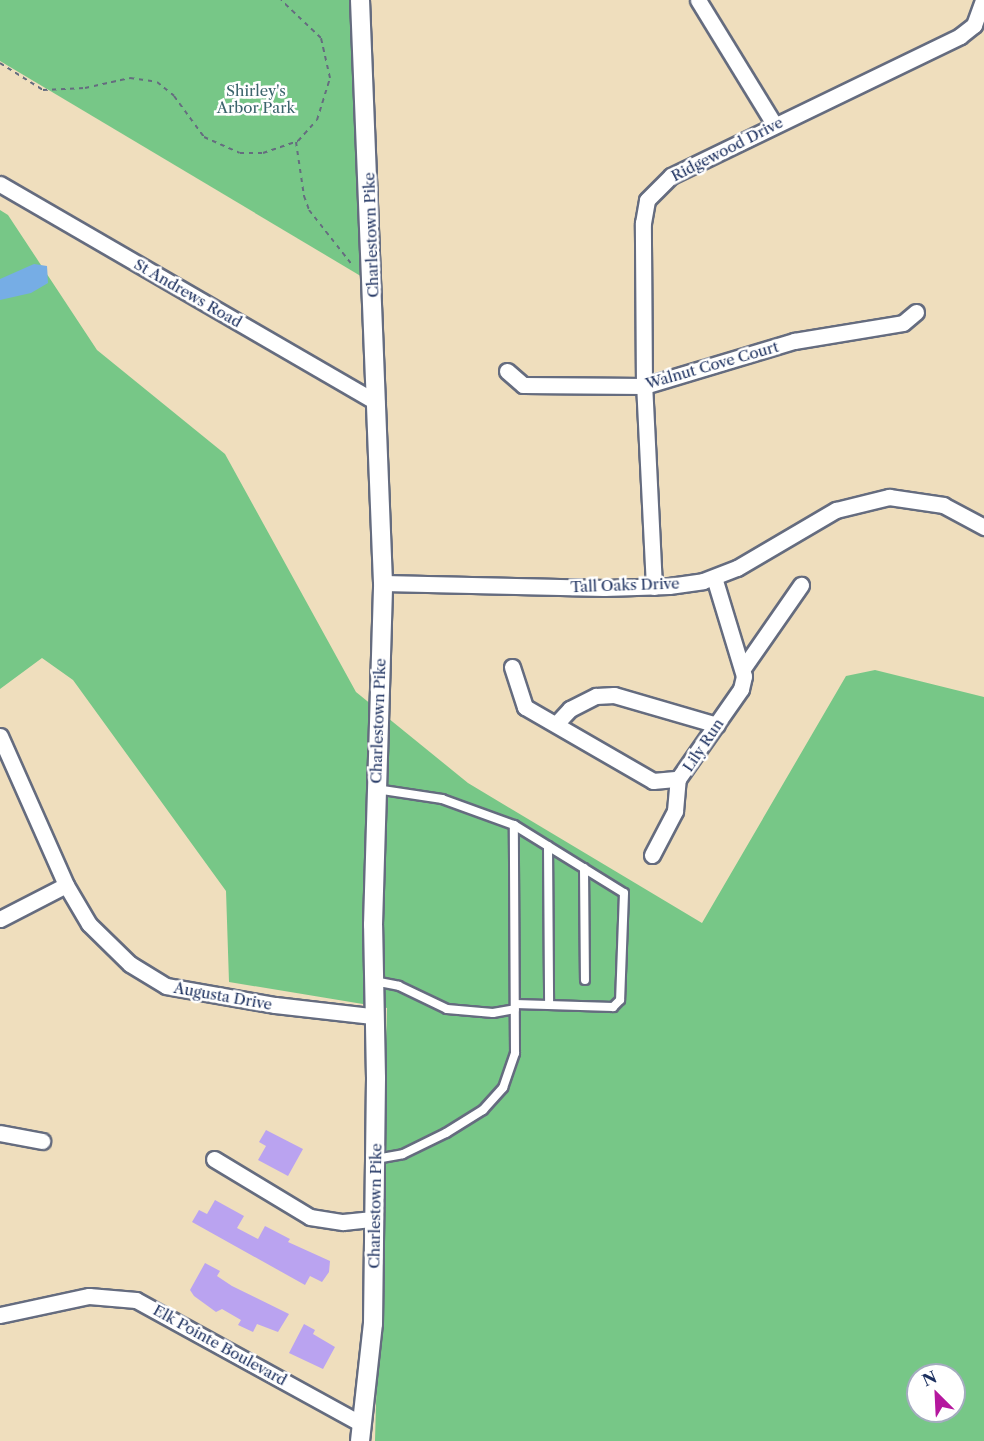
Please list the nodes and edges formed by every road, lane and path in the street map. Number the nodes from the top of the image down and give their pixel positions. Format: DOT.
graph roads {
  1 [pos="281,0"];
  2 [pos="360,0"];
  3 [pos="698,0"];
  4 [pos="983,0"];
  5 [pos="0,63"];
  6 [pos="774,124"];
  7 [pos="296,142"];
  8 [pos="0,184"];
  9 [pos="352,266"];
  10 [pos="916,312"];
  11 [pos="507,371"];
  12 [pos="644,386"];
  13 [pos="376,402"];
  14 [pos="984,527"];
  15 [pos="714,577"];
  16 [pos="383,583"];
  17 [pos="801,585"];
  18 [pos="654,587"];
  19 [pos="512,667"];
  20 [pos="744,668"];
  21 [pos="556,724"];
  22 [pos="717,725"];
  23 [pos="0,736"];
  24 [pos="678,779"];
  25 [pos="375,789"];
  26 [pos="514,825"];
  27 [pos="548,846"];
  28 [pos="652,855"];
  29 [pos="584,868"];
  30 [pos="66,885"];
  31 [pos="0,919"];
  32 [pos="585,980"];
  33 [pos="372,981"];
  34 [pos="549,1005"];
  35 [pos="515,1007"];
  36 [pos="372,1016"];
  37 [pos="0,1133"];
  38 [pos="42,1141"];
  39 [pos="214,1159"];
  40 [pos="376,1159"];
  41 [pos="373,1219"];
  42 [pos="0,1316"];
  43 [pos="361,1432"];
  1 -- 7 [label="path"];
  2 -- 13 [label="street, Charlestown Pike"];
  3 -- 6 [label="street"];
  4 -- 6 [label="street, Ridgewood Drive"];
  5 -- 7 [label="path"];
  6 -- 12 [label="street, Ridgewood Drive"];
  7 -- 9 [label="path"];
  8 -- 13 [label="street, St Andrews Road"];
  10 -- 12 [label="street, Walnut Cove Court"];
  11 -- 12 [label="street, Walnut Cove Court"];
  12 -- 18 [label="street, Ridgewood Drive"];
  13 -- 16 [label="street, Charlestown Pike"];
  14 -- 15 [label="street, Tall Oaks Drive"];
  15 -- 18 [label="street, Tall Oaks Drive"];
  15 -- 20 [label="street"];
  16 -- 18 [label="street, Tall Oaks Drive"];
  16 -- 25 [label="street, Charlestown Pike"];
  17 -- 20 [label="street, Lily Run"];
  19 -- 21 [label="street, Lily Run"];
  20 -- 22 [label="street, Lily Run"];
  21 -- 22 [label="street"];
  21 -- 24 [label="street, Lily Run"];
  22 -- 24 [label="street, Lily Run"];
  23 -- 30 [label="street, Augusta Drive"];
  24 -- 28 [label="street"];
  25 -- 26 [label="lane"];
  25 -- 33 [label="street, Charlestown Pike"];
  26 -- 27 [label="lane"];
  26 -- 35 [label="lane"];
  27 -- 29 [label="lane"];
  27 -- 34 [label="lane"];
  29 -- 32 [label="lane"];
  29 -- 34 [label="lane"];
  30 -- 31 [label="street"];
  30 -- 36 [label="street, Augusta Drive"];
  33 -- 35 [label="lane"];
  33 -- 36 [label="street, Charlestown Pike"];
  34 -- 35 [label="lane"];
  35 -- 40 [label="lane"];
  36 -- 40 [label="street, Charlestown Pike"];
  37 -- 38 [label="street"];
  39 -- 41 [label="street"];
  40 -- 41 [label="street, Charlestown Pike"];
  41 -- 43 [label="street, Charlestown Pike"];
  42 -- 43 [label="street, Elk Pointe Boulevard"];
}
